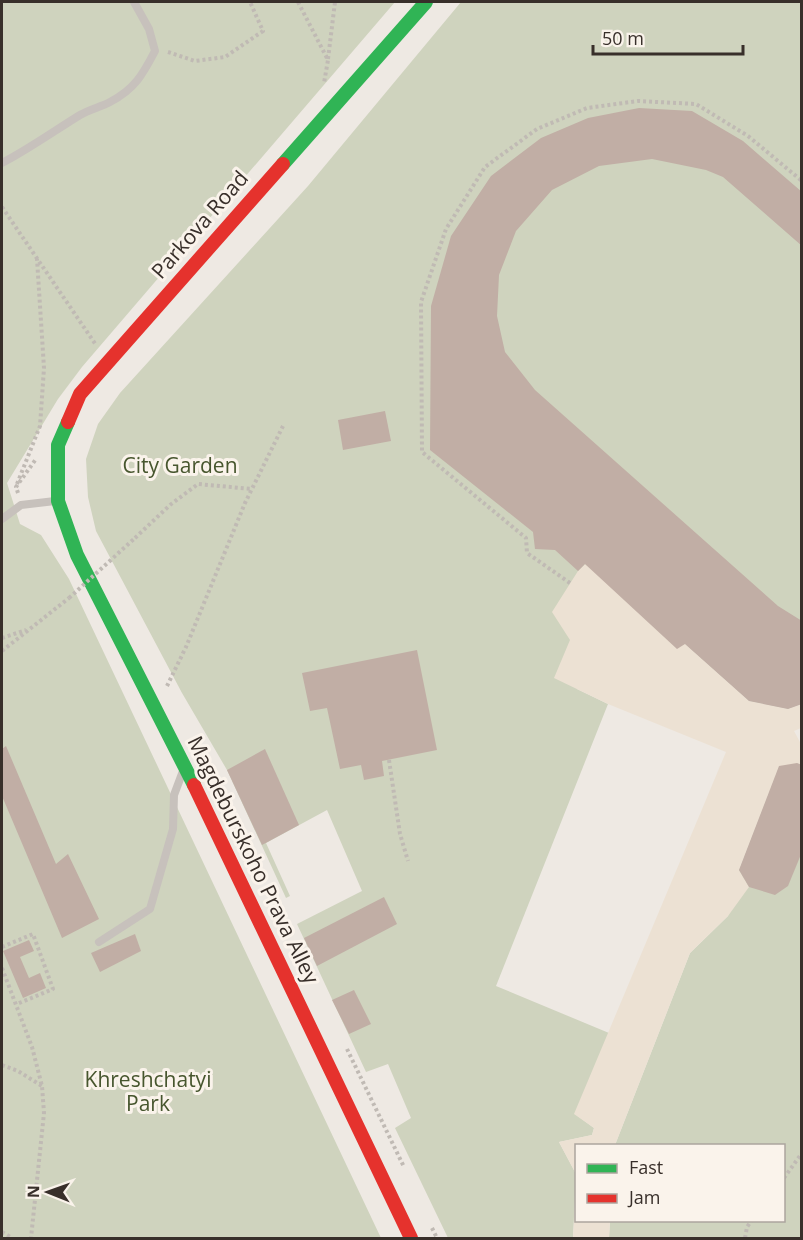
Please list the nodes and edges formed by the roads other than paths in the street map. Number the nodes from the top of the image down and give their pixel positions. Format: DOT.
graph roads {
  1 [pos="134,2"];
  2 [pos="426,2"];
  3 [pos="2,163"];
  4 [pos="58,501"];
  5 [pos="2,519"];
  6 [pos="185,766"];
  7 [pos="99,942"];
  8 [pos="411,1239"];
  1 -- 3 [label="lane"];
  2 -- 4 [label="main road, Parkova Road"];
  4 -- 5 [label="lane"];
  4 -- 6 [label="main road, Magdeburskoho Prava Alley"];
  6 -- 7 [label="lane"];
  6 -- 8 [label="main road, Magdeburskoho Prava Alley"];
}
